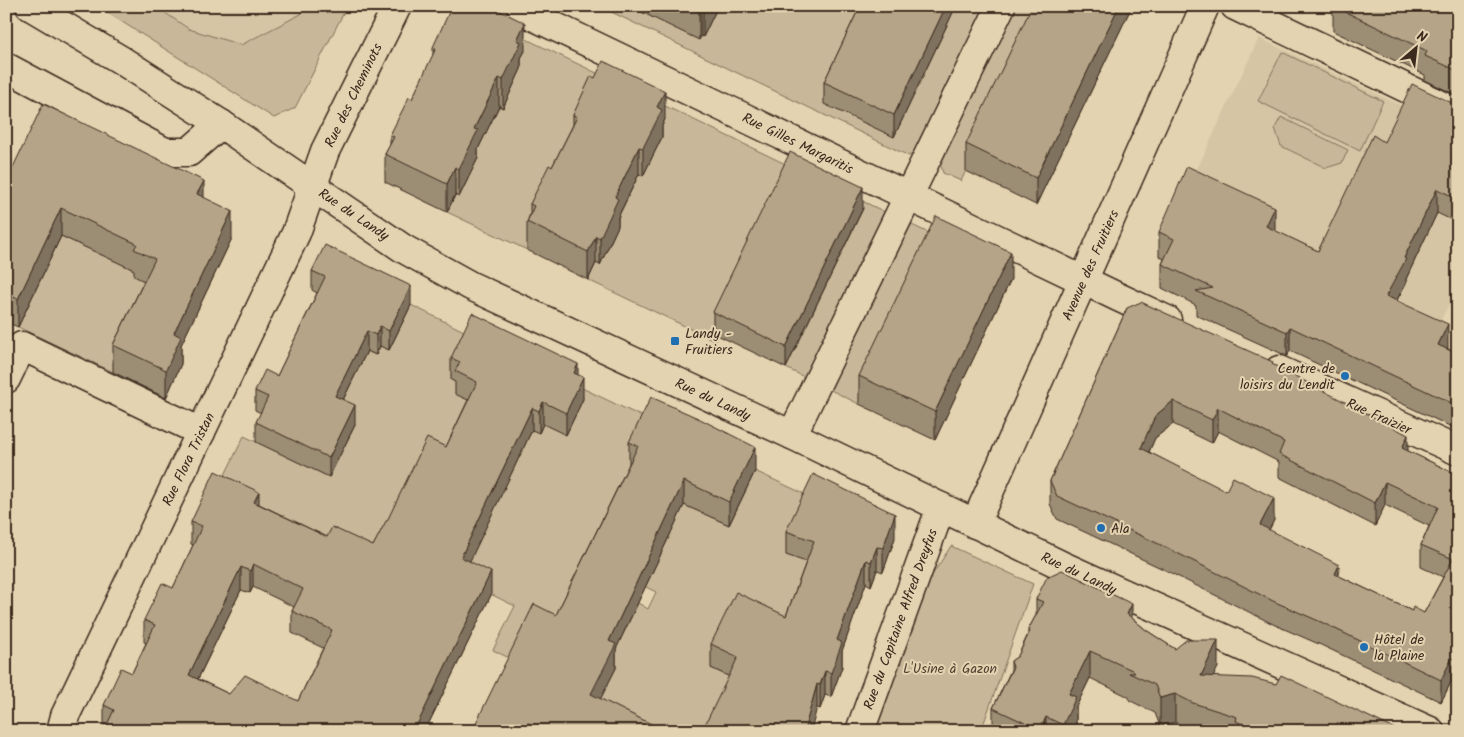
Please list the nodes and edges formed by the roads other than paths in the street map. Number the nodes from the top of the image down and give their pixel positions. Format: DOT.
graph roads {
  1 [pos="30,6"];
  2 [pos="397,6"];
  3 [pos="512,6"];
  4 [pos="1001,6"];
  5 [pos="1205,6"];
  6 [pos="1235,6"];
  7 [pos="12,80"];
  8 [pos="1458,113"];
  9 [pos="221,124"];
  10 [pos="313,186"];
  11 [pos="908,196"];
  12 [pos="1083,280"];
  13 [pos="1190,330"];
  14 [pos="1261,362"];
  15 [pos="6,379"];
  16 [pos="201,432"];
  17 [pos="792,435"];
  18 [pos="1458,452"];
  19 [pos="941,507"];
  20 [pos="976,524"];
  21 [pos="61,731"];
  22 [pos="860,731"];
  23 [pos="1430,731"];
  1 -- 9 [label="street, Rue du Landy"];
  2 -- 10 [label="street, Rue des Cheminots"];
  3 -- 11 [label="street, Rue Gilles Margaritis"];
  4 -- 11 [label="street"];
  5 -- 12 [label="street, Avenue des Fruitiers"];
  6 -- 8 [label="street"];
  7 -- 9 [label="street"];
  9 -- 10 [label="street, Rue du Landy"];
  10 -- 16 [label="street, Rue Flora Tristan"];
  10 -- 17 [label="street, Rue du Landy"];
  11 -- 12 [label="street, Rue Gilles Margaritis"];
  11 -- 17 [label="street"];
  12 -- 13 [label="street"];
  12 -- 20 [label="street, Avenue des Fruitiers"];
  14 -- 18 [label="street, Rue Fraizier"];
  15 -- 16 [label="street"];
  16 -- 21 [label="street, Rue Flora Tristan"];
  17 -- 19 [label="street, Rue du Landy"];
  19 -- 20 [label="street, Rue du Landy"];
  19 -- 22 [label="street, Rue du Capitaine Alfred Dreyfus"];
  20 -- 23 [label="street, Rue du Landy"];
}
